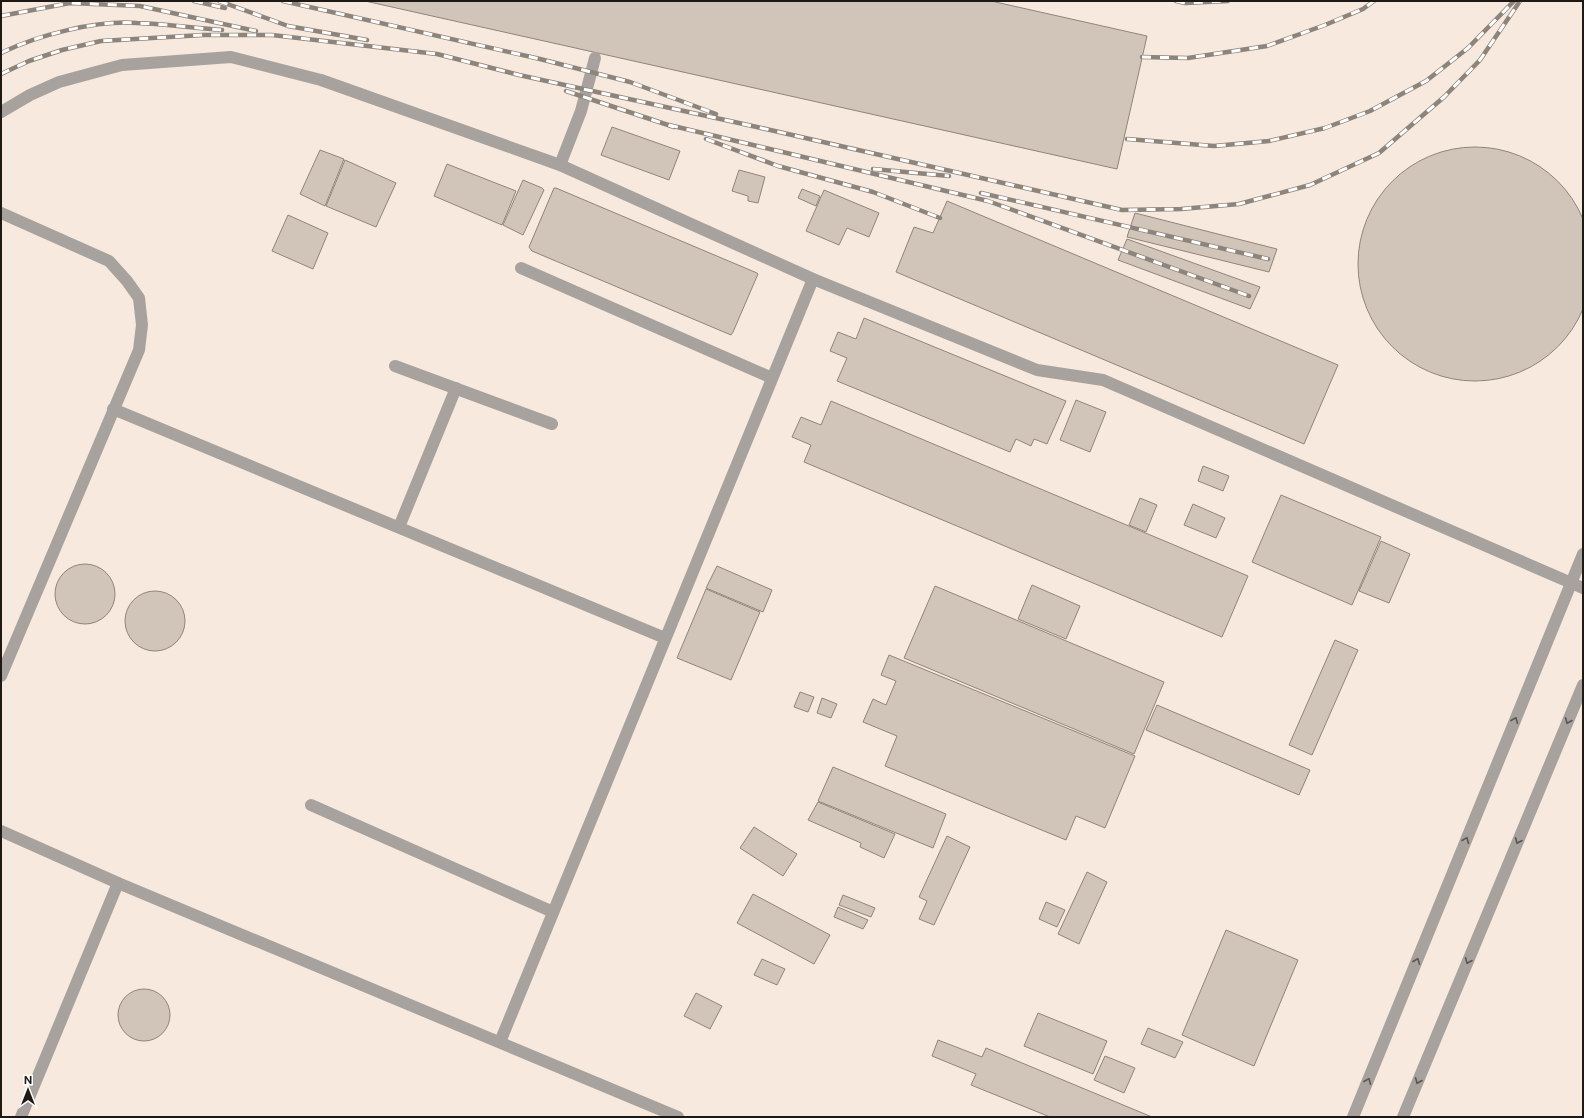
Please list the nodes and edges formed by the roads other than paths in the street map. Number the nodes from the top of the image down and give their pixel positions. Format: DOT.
graph roads {
  1 [pos="595,58"];
  2 [pos="1,112"];
  3 [pos="560,165"];
  4 [pos="1,213"];
  5 [pos="521,268"];
  6 [pos="813,279"];
  7 [pos="395,366"];
  8 [pos="772,378"];
  9 [pos="456,388"];
  10 [pos="114,409"];
  11 [pos="552,424"];
  12 [pos="399,527"];
  13 [pos="1583,554"];
  14 [pos="1571,583"];
  15 [pos="1583,588"];
  16 [pos="665,638"];
  17 [pos="1,676"];
  18 [pos="1583,685"];
  19 [pos="311,805"];
  20 [pos="1,831"];
  21 [pos="118,883"];
  22 [pos="553,912"];
  23 [pos="500,1042"];
  24 [pos="21,1117"];
  25 [pos="678,1117"];
  26 [pos="1353,1117"];
  27 [pos="1403,1117"];
  1 -- 3 [label="lane"];
  2 -- 3 [label="lane"];
  3 -- 6 [label="lane"];
  4 -- 10 [label="lane"];
  5 -- 8 [label="lane"];
  6 -- 8 [label="lane"];
  6 -- 14 [label="lane"];
  7 -- 9 [label="lane"];
  8 -- 16 [label="lane"];
  9 -- 11 [label="lane"];
  9 -- 12 [label="lane"];
  10 -- 12 [label="lane"];
  10 -- 17 [label="lane"];
  12 -- 16 [label="lane"];
  13 -- 14 [label="lane"];
  14 -- 15 [label="lane"];
  26 -- 14 [label="lane, one-way"];
  16 -- 22 [label="lane"];
  18 -- 27 [label="lane, one-way"];
  19 -- 22 [label="lane"];
  20 -- 21 [label="lane"];
  21 -- 23 [label="lane"];
  21 -- 24 [label="lane"];
  22 -- 23 [label="lane"];
  23 -- 25 [label="lane"];
}
